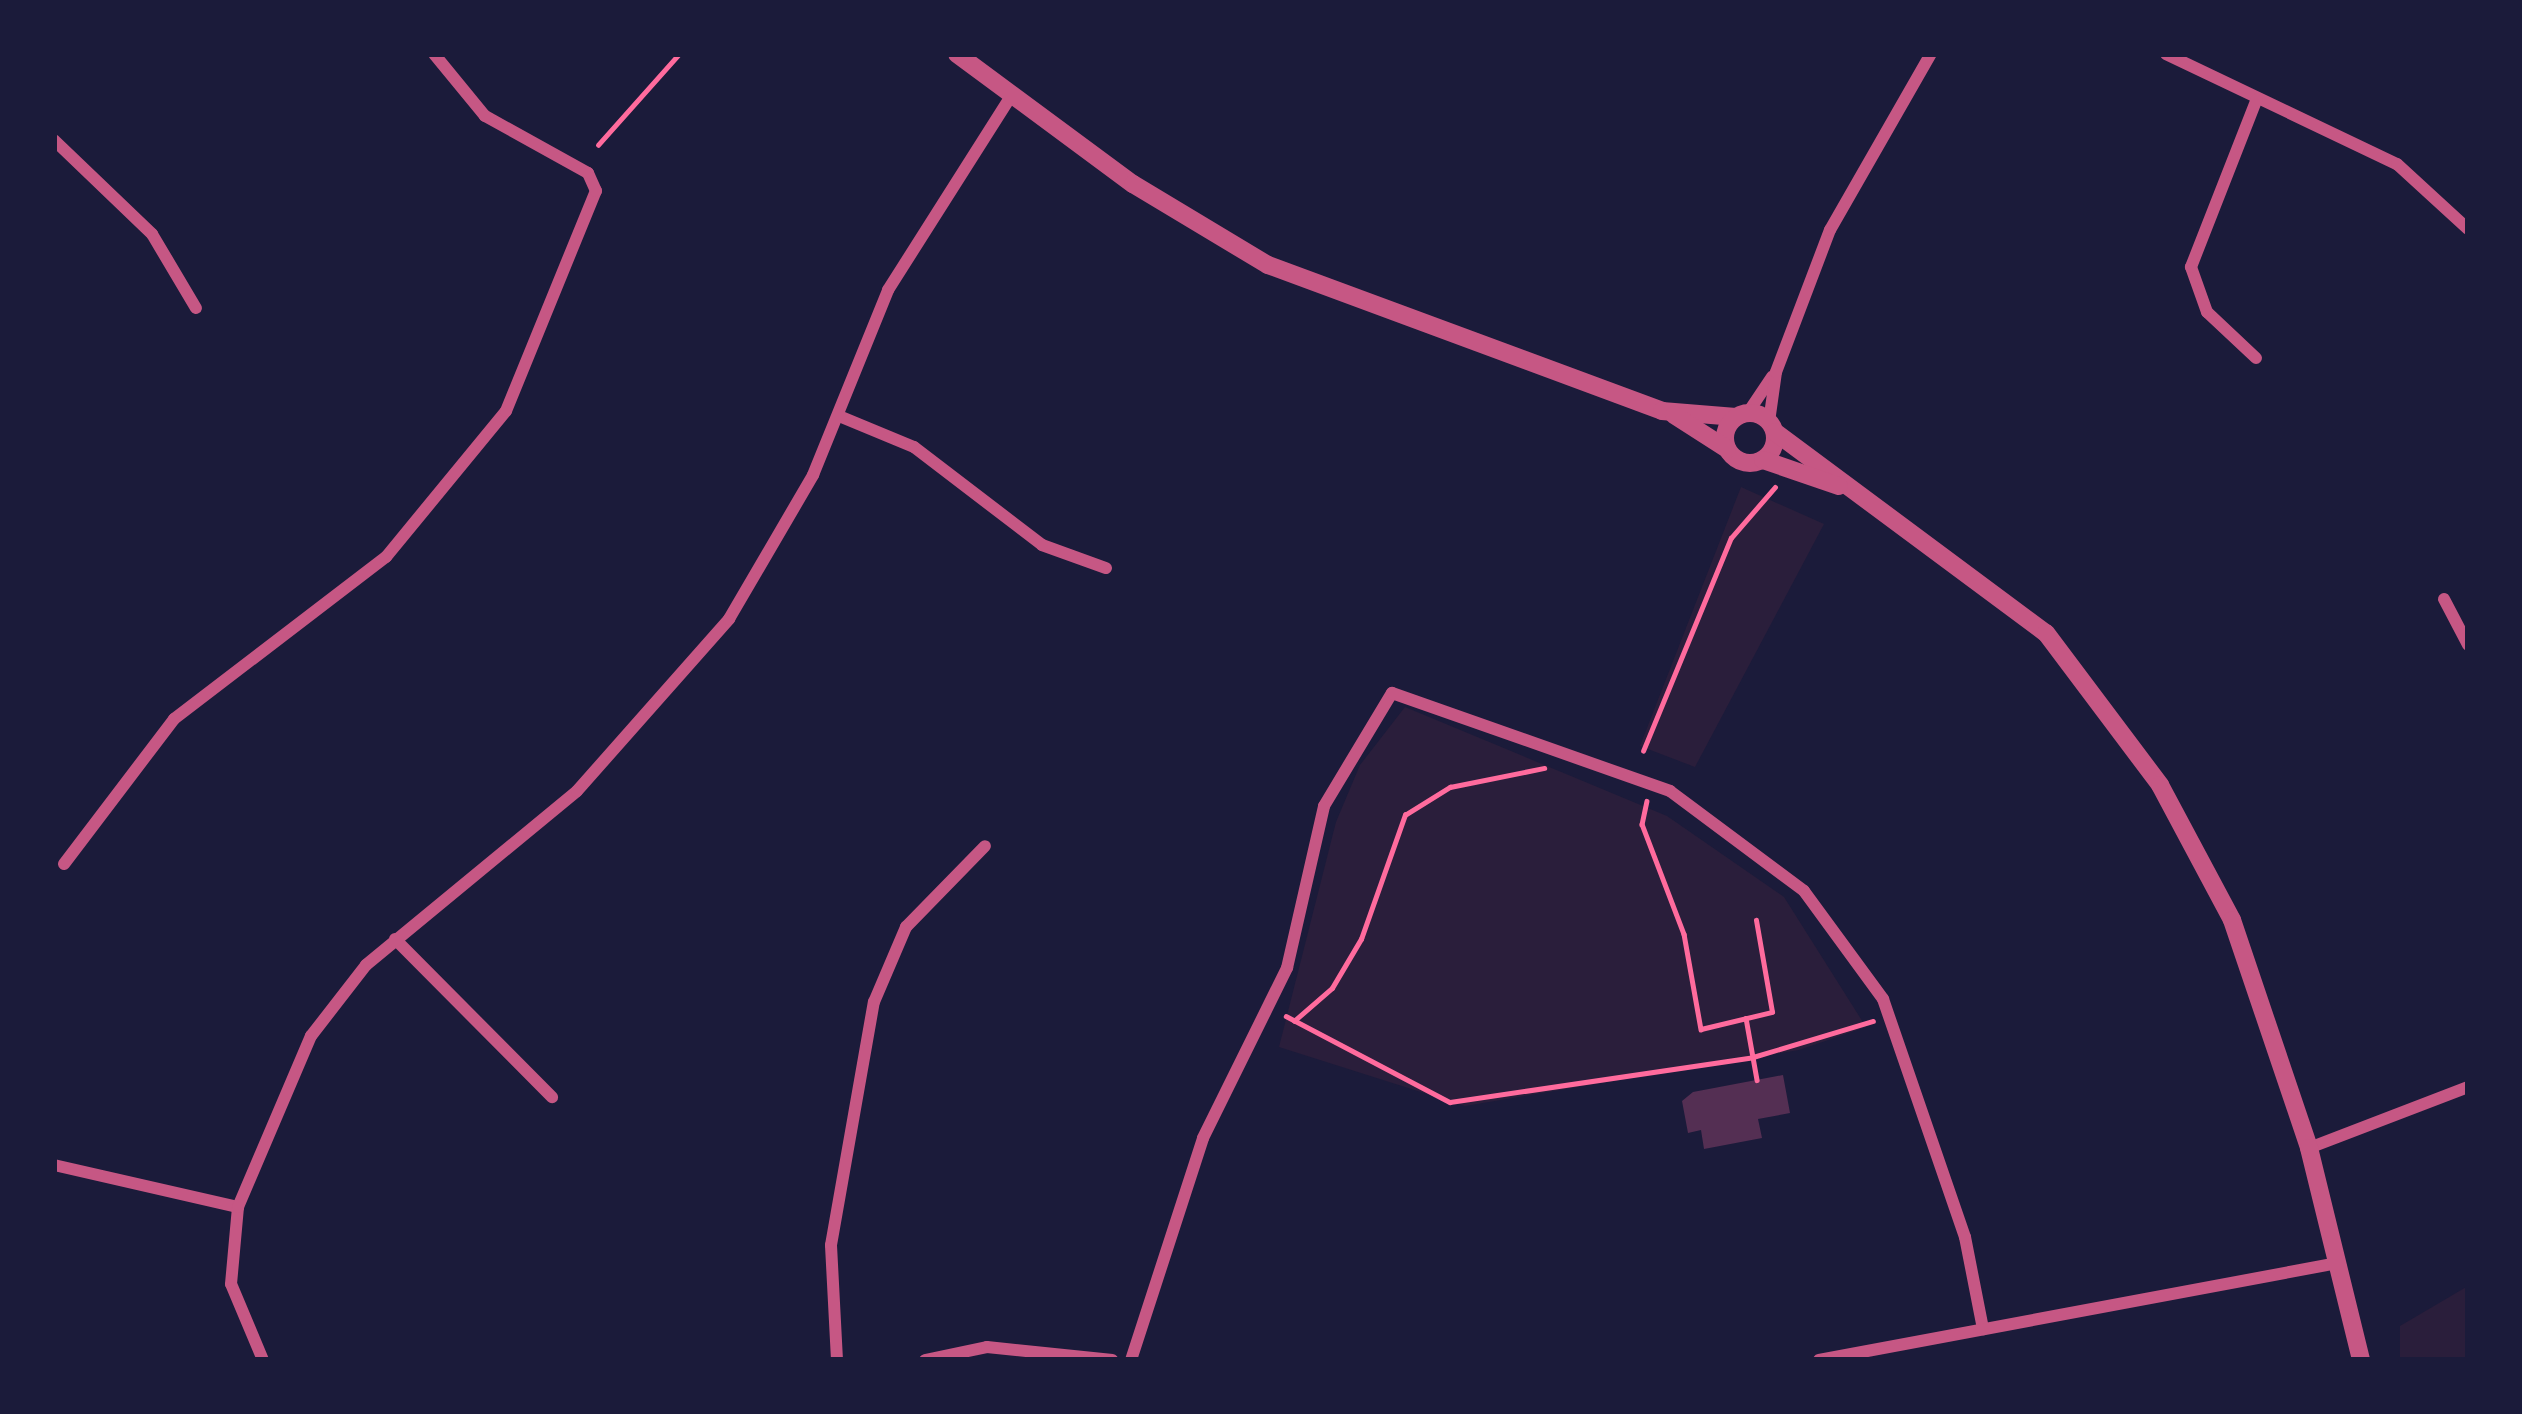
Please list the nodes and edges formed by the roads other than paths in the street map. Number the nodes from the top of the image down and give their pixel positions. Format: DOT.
graph roads {
  1 [pos="434,54"];
  2 [pos="957,54"];
  3 [pos="1931,54"];
  4 [pos="2166,54"];
  5 [pos="1011,96"];
  6 [pos="2257,99"];
  7 [pos="54,140"];
  8 [pos="2468,229"];
  9 [pos="196,308"];
  10 [pos="2256,358"];
  11 [pos="1776,371"];
  12 [pos="1674,415"];
  13 [pos="839,416"];
  14 [pos="1742,416"];
  15 [pos="1772,427"];
  16 [pos="1727,449"];
  17 [pos="1763,460"];
  18 [pos="1850,489"];
  19 [pos="1106,568"];
  20 [pos="2444,599"];
  21 [pos="2468,645"];
  22 [pos="985,846"];
  23 [pos="64,864"];
  24 [pos="395,939"];
  25 [pos="2468,1087"];
  26 [pos="552,1097"];
  27 [pos="2309,1148"];
  28 [pos="54,1165"];
  29 [pos="238,1207"];
  30 [pos="2338,1263"];
  31 [pos="1983,1329"];
  32 [pos="263,1360"];
  33 [pos="837,1360"];
  34 [pos="925,1360"];
  35 [pos="1112,1360"];
  36 [pos="1131,1360"];
  37 [pos="1819,1360"];
  38 [pos="2361,1360"];
  1 -- 23 [label="street"];
  2 -- 5 [label="street"];
  3 -- 11 [label="street"];
  4 -- 6 [label="street"];
  5 -- 12 [label="street"];
  5 -- 13 [label="street"];
  6 -- 8 [label="street"];
  6 -- 10 [label="street"];
  7 -- 9 [label="street"];
  11 -- 14 [label="street"];
  11 -- 15 [label="street"];
  12 -- 14 [label="street"];
  12 -- 16 [label="street"];
  13 -- 19 [label="street"];
  13 -- 24 [label="street"];
  14 -- 15 [label="street"];
  14 -- 16 [label="street"];
  15 -- 17 [label="street"];
  15 -- 18 [label="street"];
  16 -- 17 [label="street"];
  17 -- 18 [label="street"];
  18 -- 27 [label="street"];
  20 -- 21 [label="street"];
  22 -- 33 [label="street"];
  24 -- 26 [label="street"];
  24 -- 29 [label="street"];
  25 -- 27 [label="street"];
  27 -- 30 [label="street"];
  28 -- 29 [label="street"];
  29 -- 32 [label="street"];
  30 -- 31 [label="street"];
  30 -- 38 [label="street"];
  31 -- 36 [label="street"];
  31 -- 37 [label="street"];
  34 -- 35 [label="street"];
}
